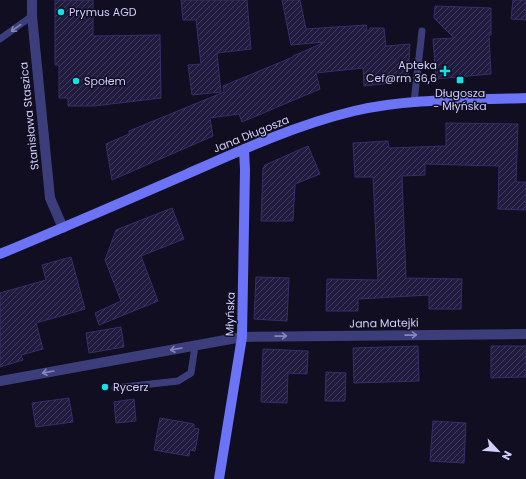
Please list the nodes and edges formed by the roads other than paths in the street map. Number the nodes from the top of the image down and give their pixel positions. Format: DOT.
graph roads {
  1 [pos="32,0"];
  2 [pos="32,16"];
  3 [pos="422,31"];
  4 [pos="0,39"];
  5 [pos="526,98"];
  6 [pos="414,102"];
  7 [pos="244,149"];
  8 [pos="63,228"];
  9 [pos="0,254"];
  10 [pos="526,334"];
  11 [pos="242,337"];
  12 [pos="195,346"];
  13 [pos="0,381"];
  14 [pos="115,388"];
  15 [pos="219,479"];
  1 -- 2 [label="street, Stanisława Staszica"];
  2 -- 4 [label="lane, one-way"];
  2 -- 8 [label="street, Stanisława Staszica"];
  3 -- 6 [label="lane"];
  5 -- 6 [label="street, Jana Długosza"];
  6 -- 7 [label="street, Jana Długosza"];
  7 -- 8 [label="street, Jana Długosza"];
  7 -- 11 [label="street, Młyńska"];
  8 -- 9 [label="street, Jana Długosza"];
  11 -- 10 [label="street, Jana Matejki, one-way"];
  11 -- 12 [label="street, Jana Matejki"];
  11 -- 15 [label="street, Młyńska"];
  12 -- 13 [label="street, Jana Matejki, one-way"];
  12 -- 14 [label="lane"];
}
